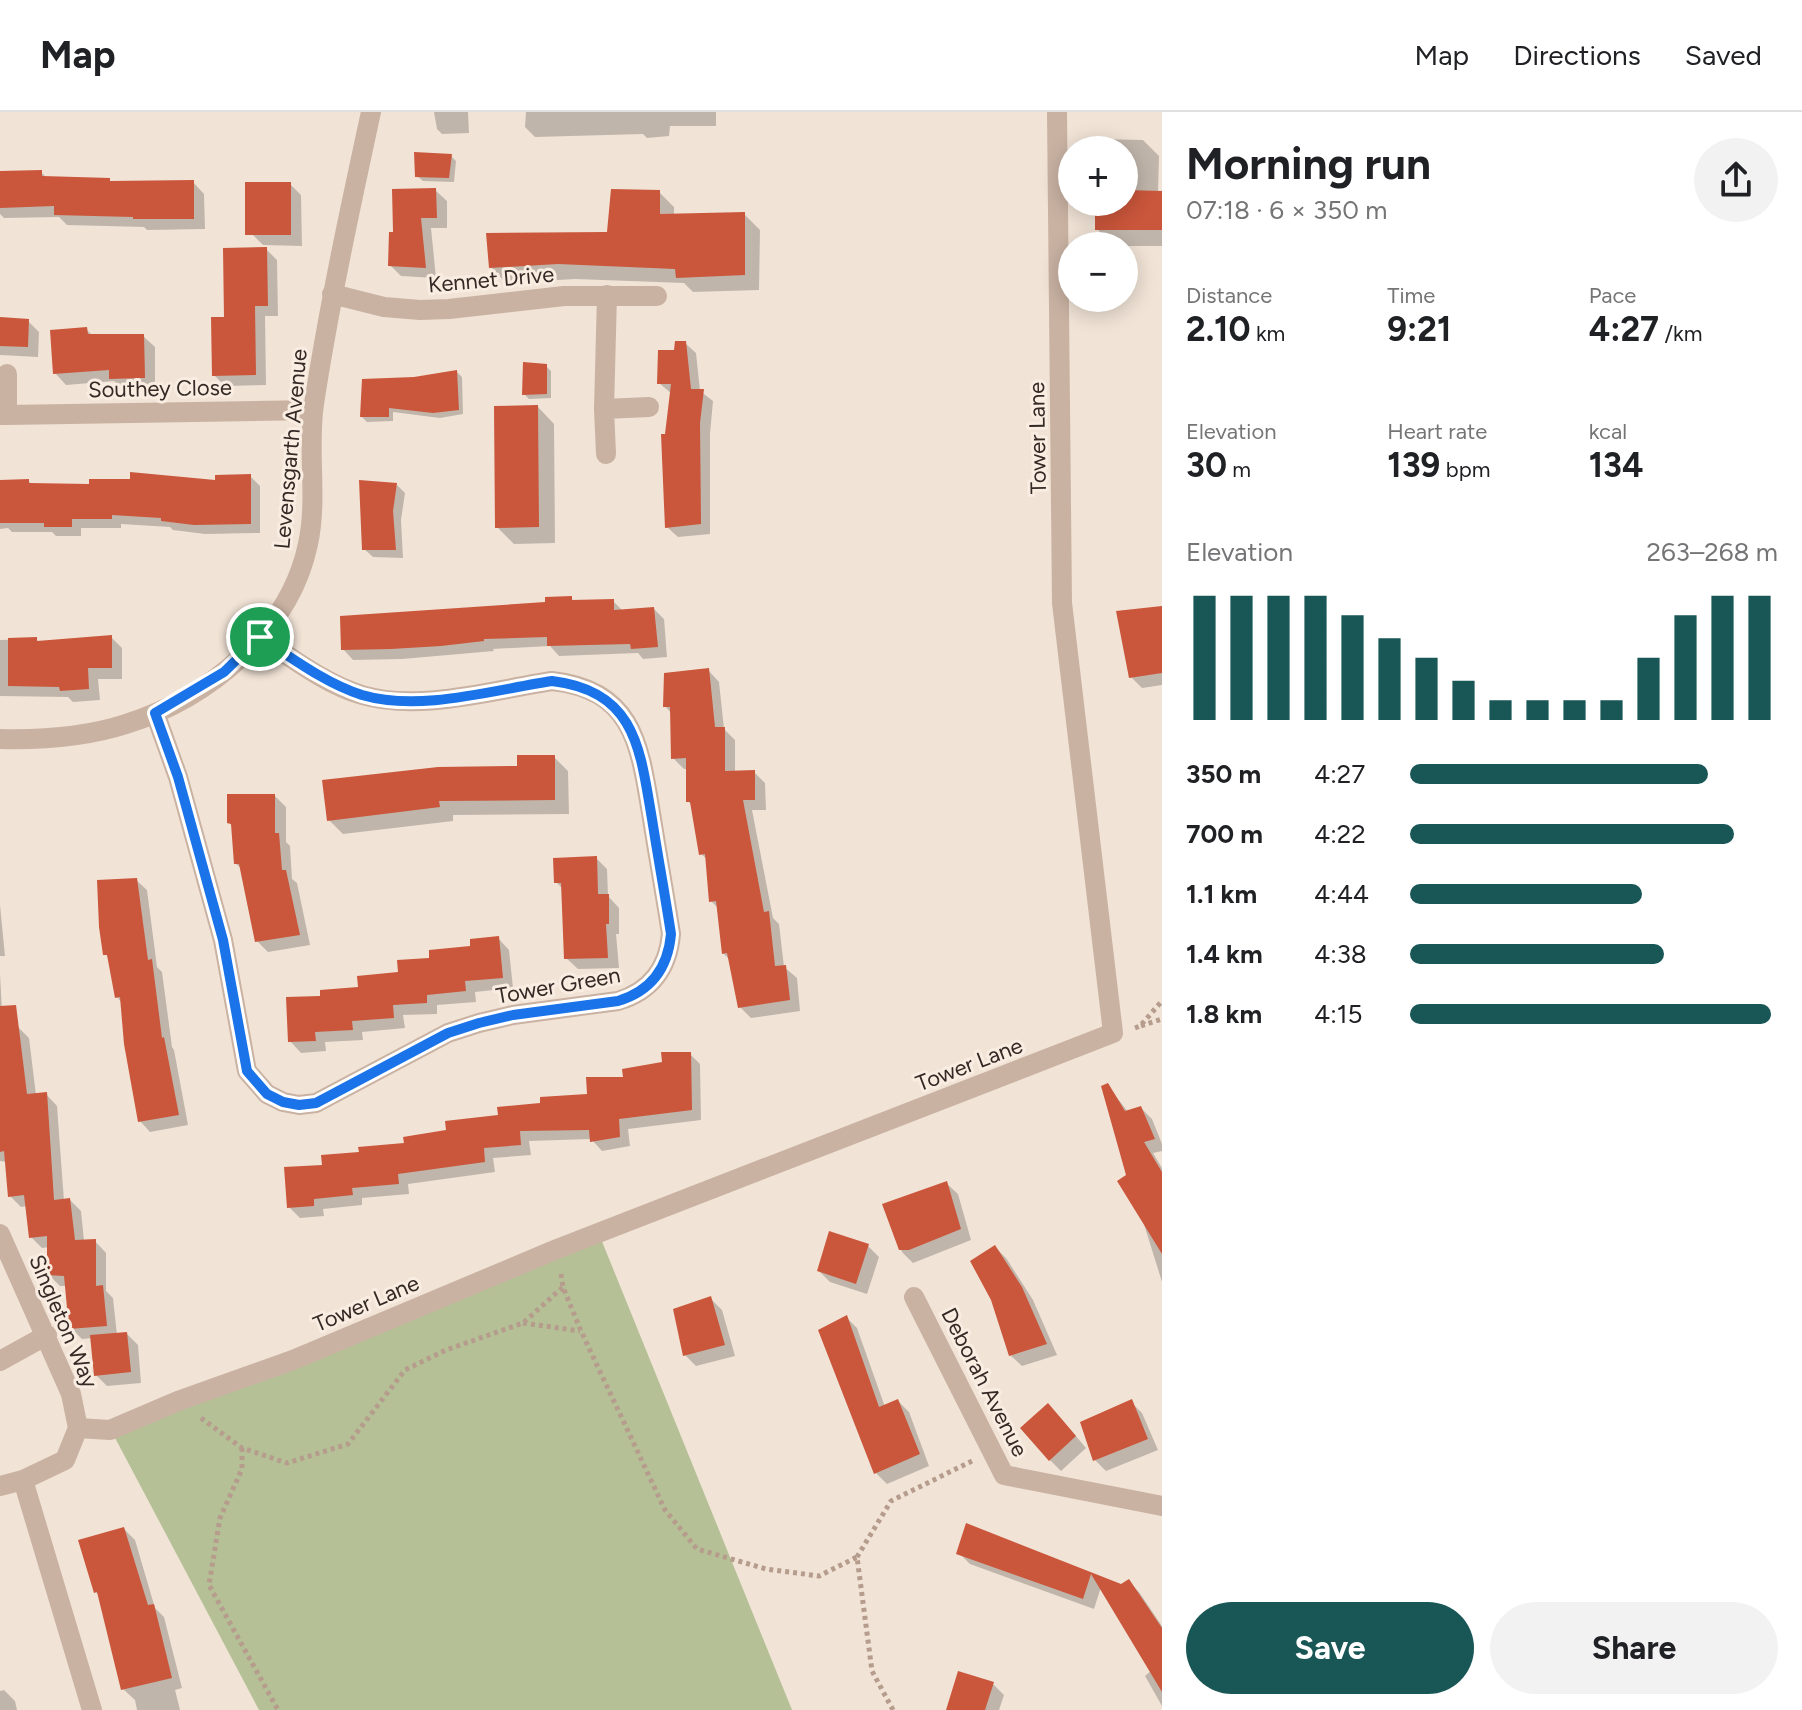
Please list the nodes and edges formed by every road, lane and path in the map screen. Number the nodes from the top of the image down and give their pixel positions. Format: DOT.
graph roads {
  1 [pos="371,112"];
  2 [pos="1057,112"];
  3 [pos="332,294"];
  4 [pos="607,295"];
  5 [pos="657,296"];
  6 [pos="7,374"];
  7 [pos="649,407"];
  8 [pos="604,409"];
  9 [pos="313,410"];
  10 [pos="4,415"];
  11 [pos="606,454"];
  12 [pos="260,637"];
  13 [pos="155,713"];
  14 [pos="0,739"];
  15 [pos="1162,1019"];
  16 [pos="1140,1026"];
  17 [pos="0,1234"];
  18 [pos="557,1249"];
  19 [pos="563,1287"];
  20 [pos="914,1297"];
  21 [pos="523,1323"];
  22 [pos="581,1331"];
  23 [pos="47,1335"];
  24 [pos="0,1361"];
  25 [pos="178,1401"];
  26 [pos="78,1428"];
  27 [pos="242,1448"];
  28 [pos="992,1452"];
  29 [pos="23,1480"];
  30 [pos="0,1486"];
  31 [pos="1162,1506"];
  32 [pos="857,1557"];
  33 [pos="92,1710"];
  34 [pos="278,1710"];
  35 [pos="893,1710"];
  1 -- 3 [label="street, Levensgarth Avenue"];
  2 -- 18 [label="street, Tower Lane"];
  3 -- 4 [label="street, Kennet Drive"];
  3 -- 9 [label="street, Levensgarth Avenue"];
  4 -- 5 [label="street, Kennet Drive"];
  4 -- 8 [label="street"];
  6 -- 10 [label="street, Southey Close"];
  7 -- 8 [label="street"];
  8 -- 11 [label="street"];
  9 -- 10 [label="street, Southey Close"];
  9 -- 12 [label="street, Levensgarth Avenue"];
  12 -- 13 [label="street, Levensgarth Avenue"];
  12 -- 13 [label="street, Tower Green"];
  13 -- 14 [label="street, Levensgarth Avenue"];
  15 -- 16 [label="path"];
  17 -- 23 [label="street, Singleton Way"];
  18 -- 19 [label="path"];
  18 -- 25 [label="street, Tower Lane"];
  19 -- 21 [label="path"];
  19 -- 22 [label="path"];
  20 -- 28 [label="street, Deborah Avenue"];
  21 -- 22 [label="path"];
  21 -- 27 [label="path"];
  22 -- 32 [label="path"];
  23 -- 24 [label="street"];
  23 -- 26 [label="street, Singleton Way"];
  25 -- 26 [label="street, Tower Lane"];
  25 -- 27 [label="path"];
  26 -- 29 [label="street"];
  27 -- 34 [label="path"];
  28 -- 31 [label="street, Deborah Avenue"];
  28 -- 32 [label="path"];
  29 -- 30 [label="street"];
  29 -- 33 [label="street"];
  32 -- 35 [label="path"];
}
